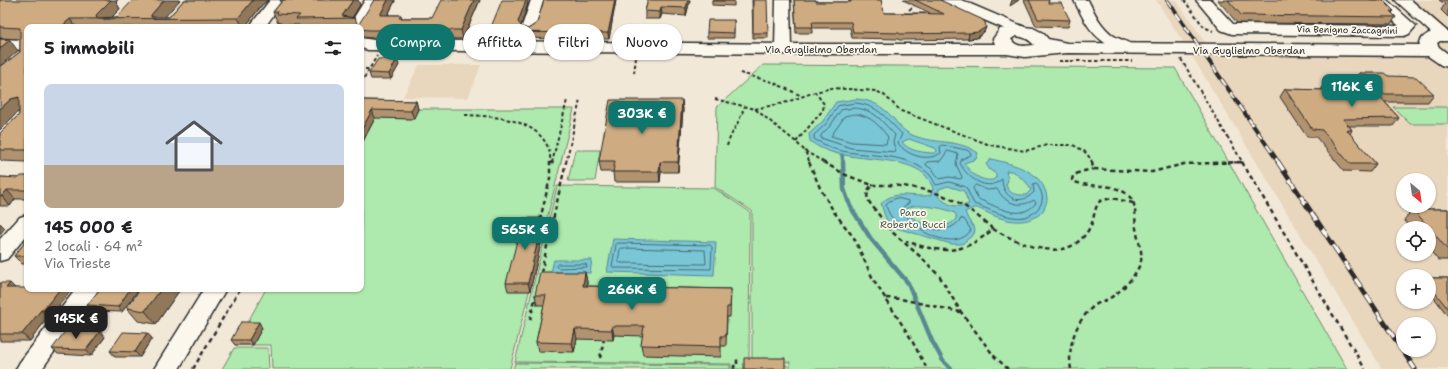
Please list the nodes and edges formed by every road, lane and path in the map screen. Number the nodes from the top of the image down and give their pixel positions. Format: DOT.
graph roads {
  1 [pos="278,0"];
  2 [pos="372,0"];
  3 [pos="538,0"];
  4 [pos="783,0"];
  5 [pos="949,0"];
  6 [pos="1081,0"];
  7 [pos="1203,0"];
  8 [pos="1378,0"];
  9 [pos="1402,0"];
  10 [pos="971,4"];
  11 [pos="914,6"];
  12 [pos="909,10"];
  13 [pos="259,24"];
  14 [pos="358,24"];
  15 [pos="530,24"];
  16 [pos="1269,29"];
  17 [pos="1446,36"];
  18 [pos="536,38"];
  19 [pos="1006,38"];
  20 [pos="1096,40"];
  21 [pos="463,42"];
  22 [pos="0,44"];
  23 [pos="366,49"];
  24 [pos="783,49"];
  25 [pos="1326,50"];
  26 [pos="1432,51"];
  27 [pos="24,52"];
  28 [pos="636,60"];
  29 [pos="1182,61"];
  30 [pos="1448,61"];
  31 [pos="365,69"];
  32 [pos="369,69"];
  33 [pos="634,73"];
  34 [pos="740,73"];
  35 [pos="364,78"];
  36 [pos="815,92"];
  37 [pos="803,96"];
  38 [pos="714,99"];
  39 [pos="567,100"];
  40 [pos="580,100"];
  41 [pos="744,107"];
  42 [pos="755,109"];
  43 [pos="465,115"];
  44 [pos="796,142"];
  45 [pos="727,146"];
  46 [pos="805,151"];
  47 [pos="1242,162"];
  48 [pos="551,167"];
  49 [pos="1093,169"];
  50 [pos="872,185"];
  51 [pos="1134,203"];
  52 [pos="539,223"];
  53 [pos="24,225"];
  54 [pos="993,229"];
  55 [pos="903,241"];
  56 [pos="0,253"];
  57 [pos="539,279"];
  58 [pos="537,291"];
  59 [pos="86,292"];
  60 [pos="213,292"];
  61 [pos="238,292"];
  62 [pos="886,298"];
  63 [pos="961,312"];
  64 [pos="530,320"];
  65 [pos="604,339"];
  66 [pos="600,358"];
  67 [pos="737,359"];
  68 [pos="28,369"];
  69 [pos="166,369"];
  70 [pos="193,369"];
  71 [pos="734,369"];
  72 [pos="927,369"];
  73 [pos="1008,369"];
  74 [pos="1071,369"];
  75 [pos="1365,369"];
  1 -- 13 [label="street"];
  2 -- 14 [label="street"];
  3 -- 15 [label="street"];
  4 -- 24 [label="street"];
  5 -- 10 [label="street"];
  6 -- 20 [label="street"];
  7 -- 16 [label="street, Via Benigno Zaccagnini"];
  8 -- 16 [label="street, Via Benigno Zaccagnini"];
  9 -- 17 [label="street"];
  10 -- 19 [label="street"];
  11 -- 12 [label="path"];
  16 -- 25 [label="street, Via Benigno Zaccagnini"];
  17 -- 26 [label="main road"];
  18 -- 24 [label="main road, Via Guglielmo Oberdan"];
  19 -- 20 [label="main road, Via Guglielmo Oberdan"];
  19 -- 24 [label="main road, Via Guglielmo Oberdan"];
  20 -- 25 [label="main road, Via Guglielmo Oberdan"];
  21 -- 23 [label="main road, Via Guglielmo Oberdan"];
  22 -- 27 [label="main road"];
  23 -- 32 [label="path"];
  25 -- 26 [label="main road, Via Guglielmo Oberdan"];
  26 -- 30 [label="main road"];
  28 -- 33 [label="path"];
  29 -- 47 [label="path"];
  31 -- 32 [label="path"];
  32 -- 35 [label="path"];
  34 -- 37 [label="path"];
  36 -- 37 [label="path"];
  36 -- 44 [label="path"];
  36 -- 49 [label="path"];
  37 -- 42 [label="path"];
  38 -- 41 [label="path"];
  39 -- 48 [label="path"];
  40 -- 57 [label="path"];
  41 -- 42 [label="path"];
  41 -- 45 [label="path"];
  42 -- 44 [label="path"];
  43 -- 48 [label="path"];
  44 -- 46 [label="path"];
  46 -- 50 [label="path"];
  46 -- 62 [label="path"];
  47 -- 49 [label="path"];
  47 -- 75 [label="path"];
  48 -- 52 [label="path"];
  49 -- 51 [label="path"];
  50 -- 54 [label="path"];
  50 -- 55 [label="path"];
  51 -- 54 [label="path"];
  51 -- 74 [label="path"];
  53 -- 56 [label="street"];
  54 -- 55 [label="path"];
  55 -- 63 [label="path"];
  58 -- 64 [label="path"];
  59 -- 68 [label="street"];
  60 -- 69 [label="street"];
  61 -- 70 [label="path"];
  62 -- 63 [label="path"];
  62 -- 72 [label="path"];
  63 -- 73 [label="path"];
  65 -- 66 [label="path"];
  67 -- 71 [label="path"];
}
